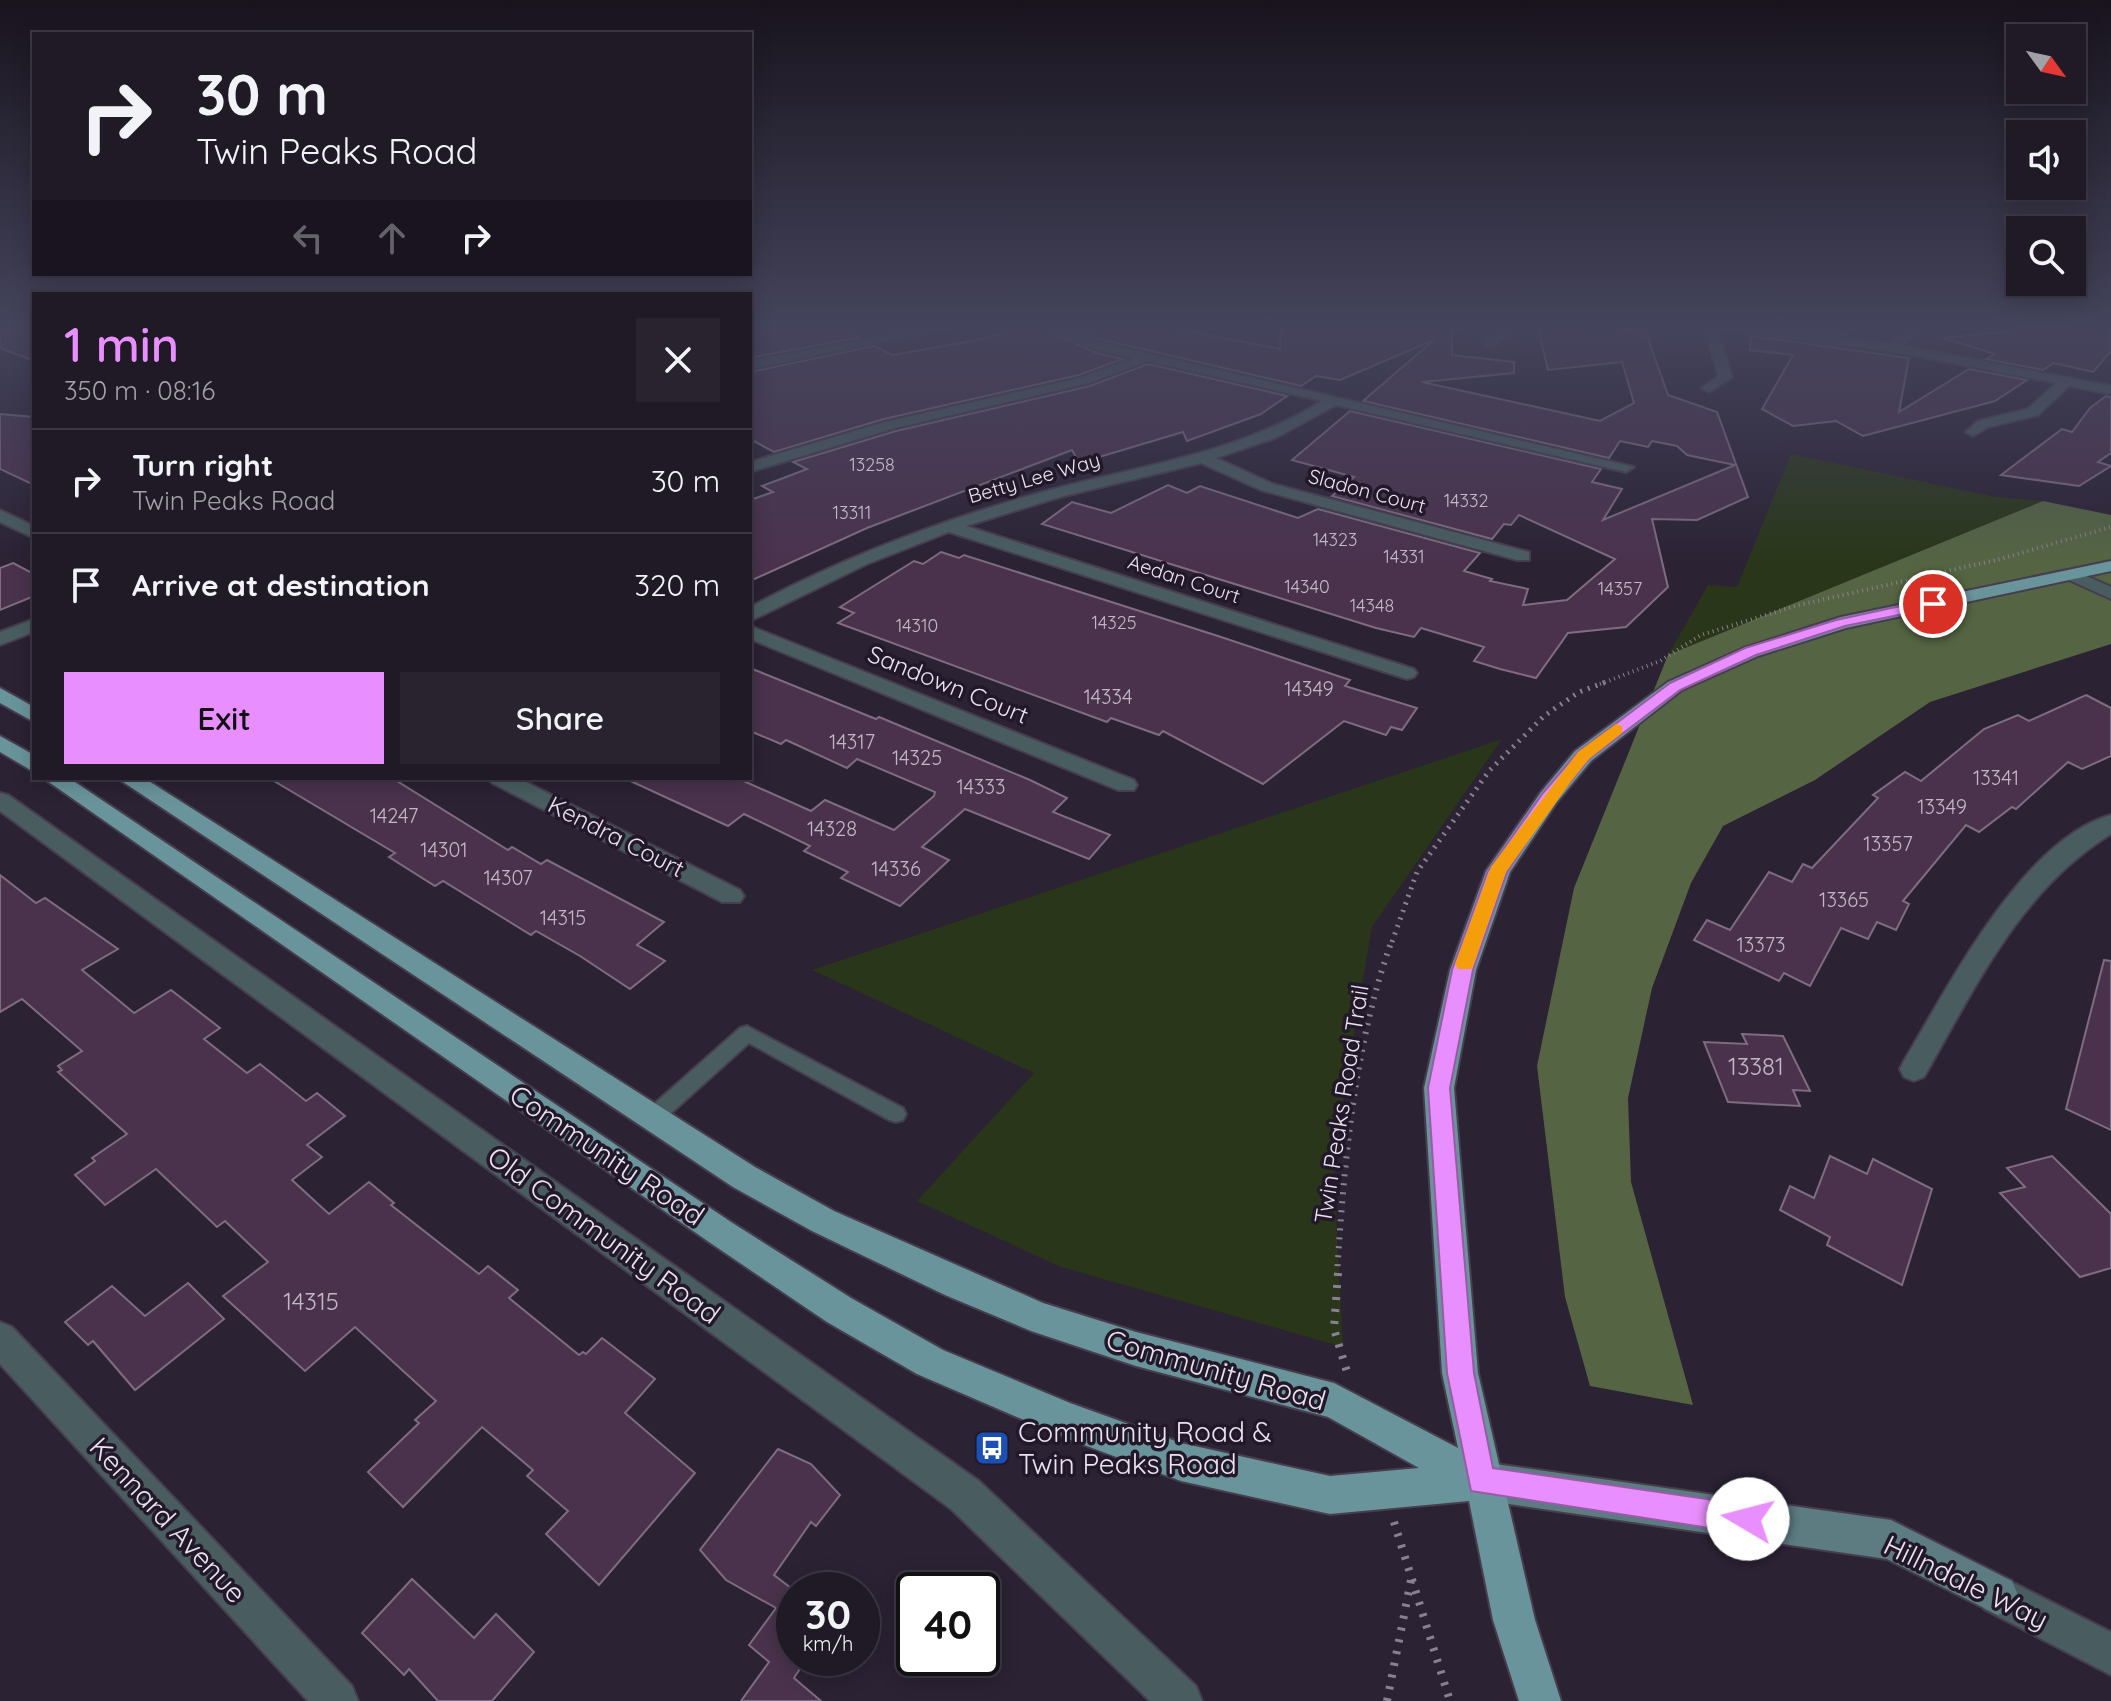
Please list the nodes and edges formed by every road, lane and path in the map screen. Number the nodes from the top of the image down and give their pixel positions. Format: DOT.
graph roads {
  1 [pos="984,404"];
  2 [pos="1325,404"];
  3 [pos="1358,404"];
  4 [pos="2041,404"];
  5 [pos="1973,432"];
  6 [pos="1203,458"];
  7 [pos="752,466"];
  8 [pos="1626,467"];
  9 [pos="0,515"];
  10 [pos="947,526"];
  11 [pos="2111,527"];
  12 [pos="32,532"];
  13 [pos="1523,556"];
  14 [pos="2111,566"];
  15 [pos="2073,575"];
  16 [pos="2111,594"];
  17 [pos="752,614"];
  18 [pos="32,626"];
  19 [pos="752,633"];
  20 [pos="0,639"];
  21 [pos="1407,673"];
  22 [pos="0,694"];
  23 [pos="32,715"];
  24 [pos="0,742"];
  25 [pos="32,764"];
  26 [pos="57,780"];
  27 [pos="131,780"];
  28 [pos="504,780"];
  29 [pos="1126,785"];
  30 [pos="0,800"];
  31 [pos="2111,823"];
  32 [pos="731,896"];
  33 [pos="1914,1069"];
  34 [pos="896,1114"];
  35 [pos="652,1118"];
  36 [pos="0,1339"];
  37 [pos="1361,1417"];
  38 [pos="1481,1481"];
  39 [pos="1384,1490"];
  40 [pos="1411,1577"];
  41 [pos="2111,1654"];
  42 [pos="337,1701"];
  43 [pos="1181,1701"];
  44 [pos="1387,1701"];
  45 [pos="1450,1701"];
  46 [pos="1540,1701"];
  1 -- 7 [label="street"];
  2 -- 6 [label="street, Betty Lee Way"];
  3 -- 8 [label="street"];
  4 -- 5 [label="street"];
  6 -- 10 [label="street, Betty Lee Way"];
  6 -- 13 [label="street, Sladon Court"];
  9 -- 12 [label="street"];
  10 -- 17 [label="street, Betty Lee Way"];
  10 -- 21 [label="street, Aedan Court"];
  11 -- 37 [label="path, Twin Peaks Road Trail"];
  14 -- 15 [label="main road"];
  15 -- 16 [label="street"];
  15 -- 38 [label="main road"];
  18 -- 20 [label="street"];
  19 -- 29 [label="street, Sandown Court"];
  22 -- 23 [label="main road"];
  24 -- 25 [label="main road"];
  26 -- 39 [label="main road, Community Road"];
  27 -- 35 [label="main road, Community Road"];
  28 -- 32 [label="street, Kendra Court"];
  30 -- 43 [label="street, Old Community Road"];
  31 -- 33 [label="street"];
  34 -- 35 [label="lane"];
  35 -- 37 [label="main road, Community Road"];
  36 -- 42 [label="street, Kennard Avenue"];
  37 -- 38 [label="main road, Community Road"];
  38 -- 39 [label="main road, Community Road"];
  38 -- 41 [label="street, Hillndale Way"];
  38 -- 46 [label="main road"];
  39 -- 40 [label="path"];
  40 -- 44 [label="path"];
  40 -- 45 [label="path"];
}
